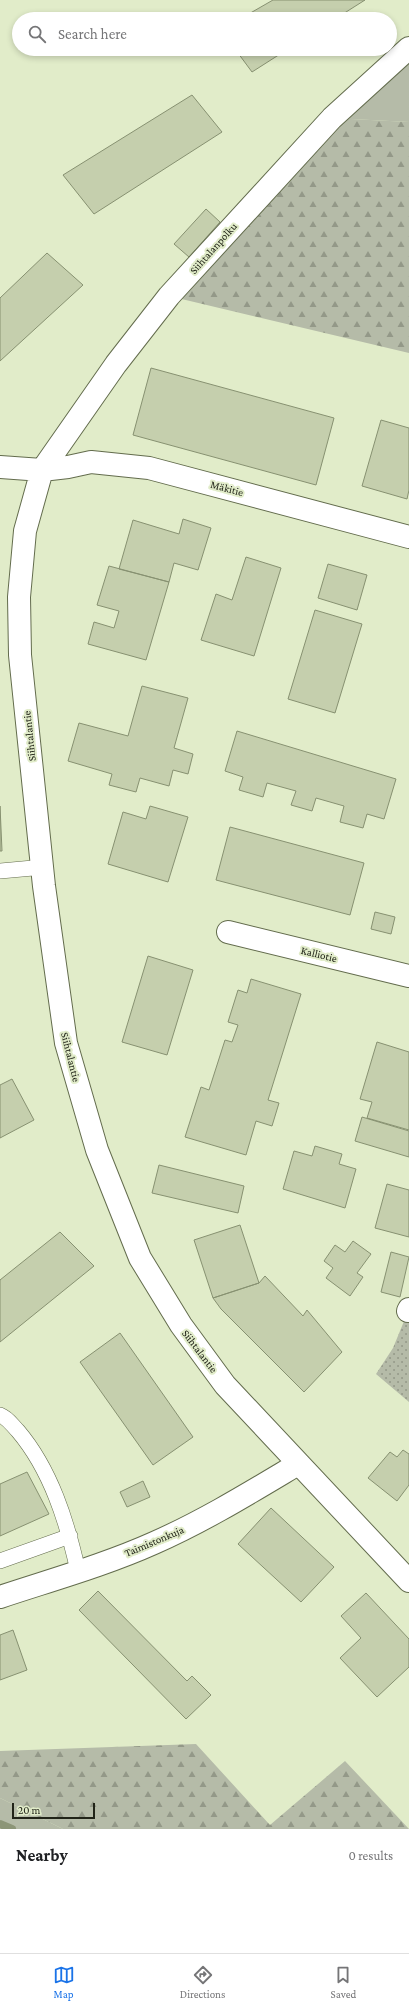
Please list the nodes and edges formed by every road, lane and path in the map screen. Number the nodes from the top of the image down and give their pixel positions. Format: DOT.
graph roads {
  1 [pos="409,48"];
  2 [pos="0,467"];
  3 [pos="42,470"];
  4 [pos="409,537"];
  5 [pos="44,867"];
  6 [pos="0,871"];
  7 [pos="228,932"];
  8 [pos="409,976"];
  9 [pos="0,1415"];
  10 [pos="298,1464"];
  11 [pos="70,1536"];
  12 [pos="0,1561"];
  13 [pos="78,1571"];
  14 [pos="409,1581"];
  15 [pos="0,1597"];
  1 -- 3 [label="street, Siihtalanpolku"];
  2 -- 3 [label="street"];
  3 -- 4 [label="street, Mäkitie"];
  3 -- 5 [label="street, Siihtalantie"];
  5 -- 6 [label="lane"];
  5 -- 10 [label="street, Siihtalantie"];
  7 -- 8 [label="street, Kalliotie"];
  9 -- 11 [label="lane"];
  10 -- 13 [label="street, Taimistonkuja"];
  10 -- 14 [label="street, Siihtalantie"];
  11 -- 12 [label="lane"];
  11 -- 13 [label="lane"];
  13 -- 15 [label="street, Taimistonkuja"];
}
